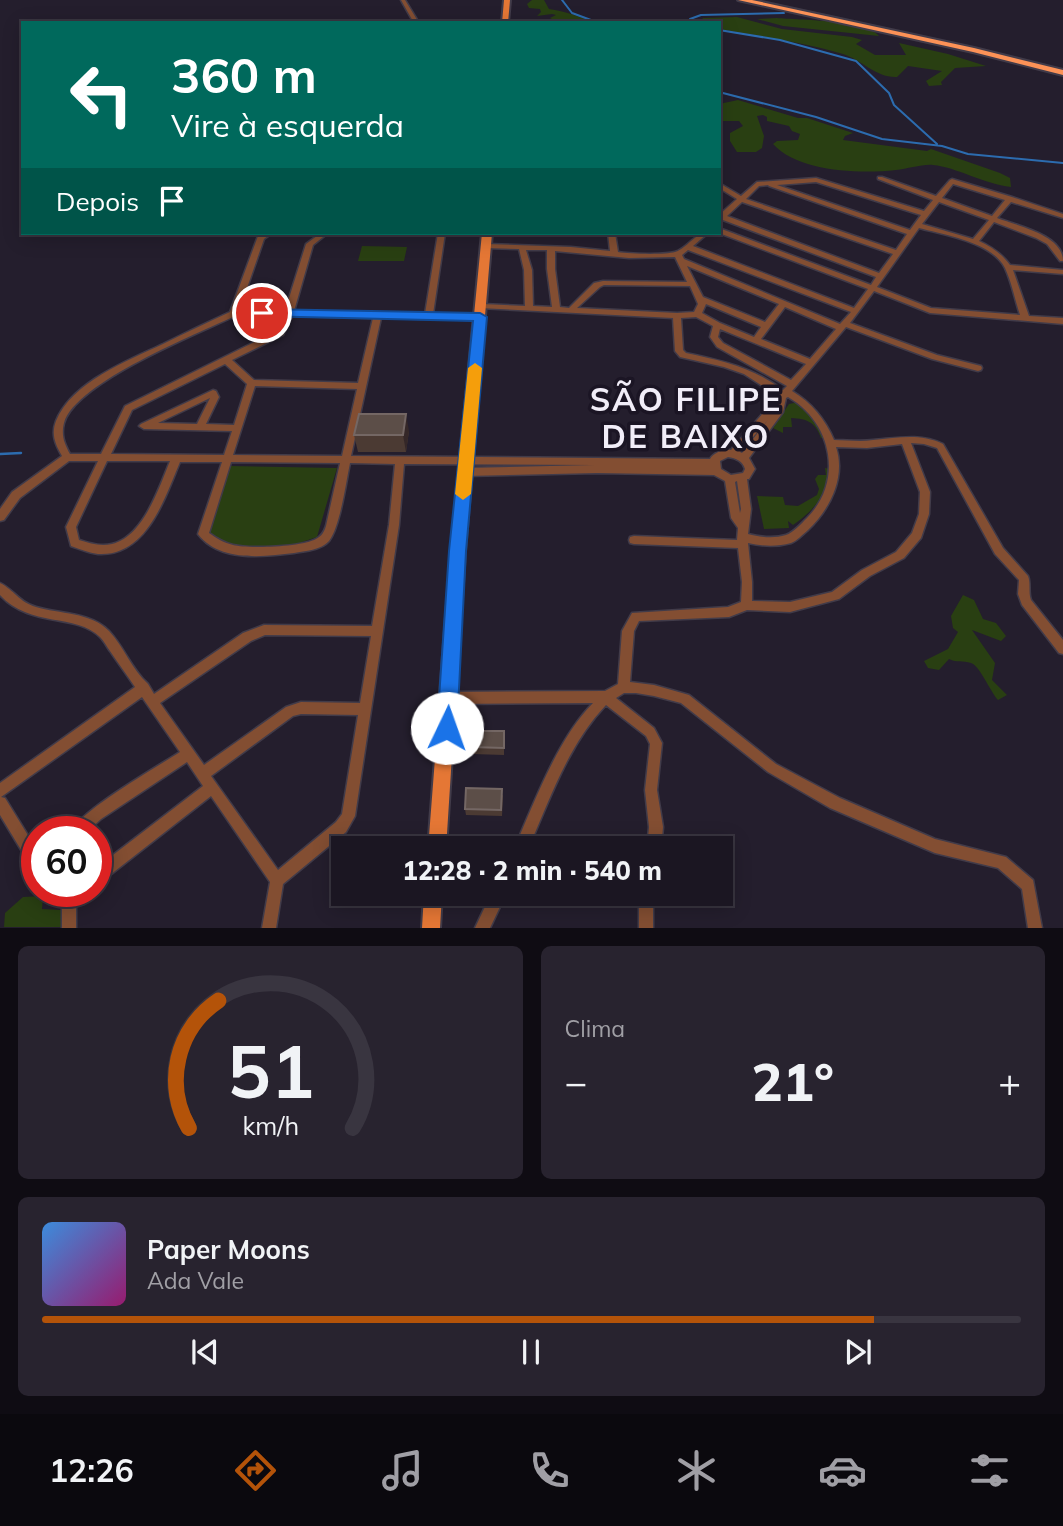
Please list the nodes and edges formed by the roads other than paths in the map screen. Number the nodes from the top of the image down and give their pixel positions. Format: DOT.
graph roads {
  1 [pos="402,0"];
  2 [pos="507,0"];
  3 [pos="743,0"];
  4 [pos="753,0"];
  5 [pos="416,21"];
  6 [pos="505,21"];
  7 [pos="1063,72"];
  8 [pos="880,178"];
  9 [pos="764,182"];
  10 [pos="721,186"];
  11 [pos="940,198"];
  12 [pos="1010,198"];
  13 [pos="743,200"];
  14 [pos="925,214"];
  15 [pos="1063,216"];
  16 [pos="723,217"];
  17 [pos="992,218"];
  18 [pos="918,225"];
  19 [pos="721,231"];
  20 [pos="911,233"];
  21 [pos="265,235"];
  22 [pos="322,235"];
  23 [pos="442,235"];
  24 [pos="612,235"];
  25 [pos="703,235"];
  26 [pos="486,240"];
  27 [pos="974,243"];
  28 [pos="522,247"];
  29 [pos="688,247"];
  30 [pos="551,248"];
  31 [pos="897,253"];
  32 [pos="614,254"];
  33 [pos="680,258"];
  34 [pos="1063,259"];
  35 [pos="1008,267"];
  36 [pos="1063,272"];
  37 [pos="881,276"];
  38 [pos="692,284"];
  39 [pos="873,289"];
  40 [pos="700,299"];
  41 [pos="784,303"];
  42 [pos="529,308"];
  43 [pos="556,310"];
  44 [pos="570,311"];
  45 [pos="856,311"];
  46 [pos="481,312"];
  47 [pos="234,313"];
  48 [pos="289,313"];
  49 [pos="697,314"];
  50 [pos="378,315"];
  51 [pos="429,316"];
  52 [pos="677,316"];
  53 [pos="1025,317"];
  54 [pos="1063,321"];
  55 [pos="718,325"];
  56 [pos="766,326"];
  57 [pos="844,326"];
  58 [pos="755,341"];
  59 [pos="720,345"];
  60 [pos="225,359"];
  61 [pos="719,362"];
  62 [pos="809,362"];
  63 [pos="978,368"];
  64 [pos="252,383"];
  65 [pos="362,386"];
  66 [pos="787,393"];
  67 [pos="200,427"];
  68 [pos="237,428"];
  69 [pos="905,440"];
  70 [pos="831,443"];
  71 [pos="733,454"];
  72 [pos="103,456"];
  73 [pos="67,457"];
  74 [pos="177,457"];
  75 [pos="229,458"];
  76 [pos="744,458"];
  77 [pos="400,460"];
  78 [pos="345,461"];
  79 [pos="465,466"];
  80 [pos="715,467"];
  81 [pos="730,479"];
  82 [pos="742,479"];
  83 [pos="0,517"];
  84 [pos="742,535"];
  85 [pos="634,540"];
  86 [pos="0,588"];
  87 [pos="746,605"];
  88 [pos="376,631"];
  89 [pos="1063,649"];
  90 [pos="624,687"];
  91 [pos="144,688"];
  92 [pos="605,697"];
  93 [pos="449,698"];
  94 [pos="152,702"];
  95 [pos="365,709"];
  96 [pos="189,753"];
  97 [pos="203,774"];
  98 [pos="212,787"];
  99 [pos="0,791"];
  100 [pos="0,803"];
  101 [pos="94,816"];
  102 [pos="438,836"];
  103 [pos="527,836"];
  104 [pos="655,836"];
  105 [pos="21,837"];
  106 [pos="112,865"];
  107 [pos="277,880"];
  108 [pos="432,906"];
  109 [pos="493,906"];
  110 [pos="646,906"];
  111 [pos="71,907"];
  112 [pos="69,928"];
  113 [pos="268,928"];
  114 [pos="431,928"];
  115 [pos="482,928"];
  116 [pos="646,928"];
  117 [pos="1035,928"];
  1 -- 5 [label="street"];
  2 -- 6 [label="main road"];
  3 -- 7 [label="highway"];
  4 -- 7 [label="highway"];
  8 -- 11 [label="street"];
  9 -- 13 [label="street"];
  9 -- 14 [label="street"];
  9 -- 20 [label="street"];
  10 -- 13 [label="street"];
  11 -- 12 [label="street"];
  11 -- 14 [label="street"];
  11 -- 17 [label="street"];
  12 -- 15 [label="street"];
  12 -- 17 [label="street"];
  13 -- 16 [label="street"];
  13 -- 31 [label="street"];
  14 -- 18 [label="street"];
  16 -- 37 [label="street"];
  17 -- 27 [label="street"];
  17 -- 34 [label="street"];
  18 -- 20 [label="street"];
  18 -- 27 [label="street"];
  19 -- 39 [label="street"];
  20 -- 31 [label="street"];
  21 -- 47 [label="street"];
  22 -- 48 [label="street"];
  23 -- 51 [label="street"];
  24 -- 32 [label="street"];
  25 -- 29 [label="street"];
  26 -- 28 [label="street"];
  26 -- 46 [label="main road"];
  27 -- 35 [label="street"];
  28 -- 30 [label="street"];
  28 -- 42 [label="street"];
  29 -- 33 [label="street"];
  29 -- 45 [label="street"];
  30 -- 32 [label="street"];
  30 -- 43 [label="street"];
  31 -- 37 [label="street"];
  32 -- 33 [label="street"];
  33 -- 38 [label="street"];
  33 -- 41 [label="street"];
  35 -- 36 [label="street"];
  35 -- 53 [label="street"];
  37 -- 39 [label="street"];
  38 -- 40 [label="street"];
  38 -- 44 [label="street"];
  39 -- 45 [label="street"];
  39 -- 53 [label="street"];
  40 -- 49 [label="street"];
  40 -- 56 [label="street"];
  41 -- 56 [label="street"];
  41 -- 57 [label="street"];
  42 -- 43 [label="street"];
  42 -- 46 [label="street"];
  43 -- 44 [label="street"];
  44 -- 52 [label="street"];
  45 -- 57 [label="street"];
  46 -- 51 [label="street"];
  46 -- 79 [label="main road"];
  47 -- 48 [label="street"];
  47 -- 73 [label="street"];
  48 -- 50 [label="street"];
  48 -- 60 [label="street"];
  49 -- 52 [label="street"];
  49 -- 55 [label="street"];
  50 -- 51 [label="street"];
  50 -- 65 [label="street"];
  52 -- 61 [label="street"];
  53 -- 54 [label="street"];
  55 -- 58 [label="street"];
  55 -- 59 [label="street"];
  56 -- 58 [label="street"];
  57 -- 62 [label="street"];
  57 -- 63 [label="street"];
  58 -- 62 [label="street"];
  59 -- 61 [label="street"];
  59 -- 66 [label="street"];
  60 -- 64 [label="street"];
  60 -- 72 [label="street"];
  61 -- 66 [label="street"];
  62 -- 66 [label="street"];
  64 -- 65 [label="street"];
  64 -- 68 [label="street"];
  65 -- 78 [label="street"];
  66 -- 70 [label="street"];
  66 -- 71 [label="street"];
  66 -- 76 [label="street"];
  67 -- 67 [label="street"];
  67 -- 68 [label="street"];
  68 -- 75 [label="street"];
  69 -- 70 [label="street"];
  69 -- 87 [label="street"];
  69 -- 89 [label="street"];
  70 -- 84 [label="street"];
  71 -- 76 [label="street"];
  71 -- 80 [label="street"];
  72 -- 73 [label="street"];
  72 -- 74 [label="street"];
  72 -- 74 [label="street"];
  73 -- 83 [label="street"];
  74 -- 75 [label="street"];
  75 -- 78 [label="street"];
  75 -- 78 [label="street"];
  76 -- 82 [label="street"];
  77 -- 78 [label="street"];
  77 -- 79 [label="street"];
  77 -- 88 [label="street"];
  79 -- 80 [label="street"];
  79 -- 93 [label="main road"];
  80 -- 81 [label="street"];
  81 -- 82 [label="street"];
  81 -- 84 [label="street"];
  82 -- 84 [label="street"];
  84 -- 85 [label="street"];
  84 -- 87 [label="street"];
  86 -- 91 [label="street"];
  87 -- 90 [label="street"];
  88 -- 94 [label="street"];
  88 -- 95 [label="street"];
  90 -- 92 [label="street"];
  90 -- 117 [label="street"];
  91 -- 94 [label="street"];
  91 -- 99 [label="street"];
  92 -- 93 [label="street"];
  92 -- 103 [label="street"];
  92 -- 104 [label="street"];
  93 -- 102 [label="main road"];
  94 -- 96 [label="street"];
  95 -- 97 [label="street"];
  95 -- 107 [label="street"];
  96 -- 97 [label="street"];
  96 -- 101 [label="street"];
  97 -- 98 [label="street"];
  98 -- 106 [label="street"];
  98 -- 107 [label="street"];
  100 -- 105 [label="street"];
  107 -- 113 [label="street"];
  108 -- 114 [label="main road"];
  109 -- 115 [label="street"];
  110 -- 116 [label="street"];
  111 -- 112 [label="street"];
}
